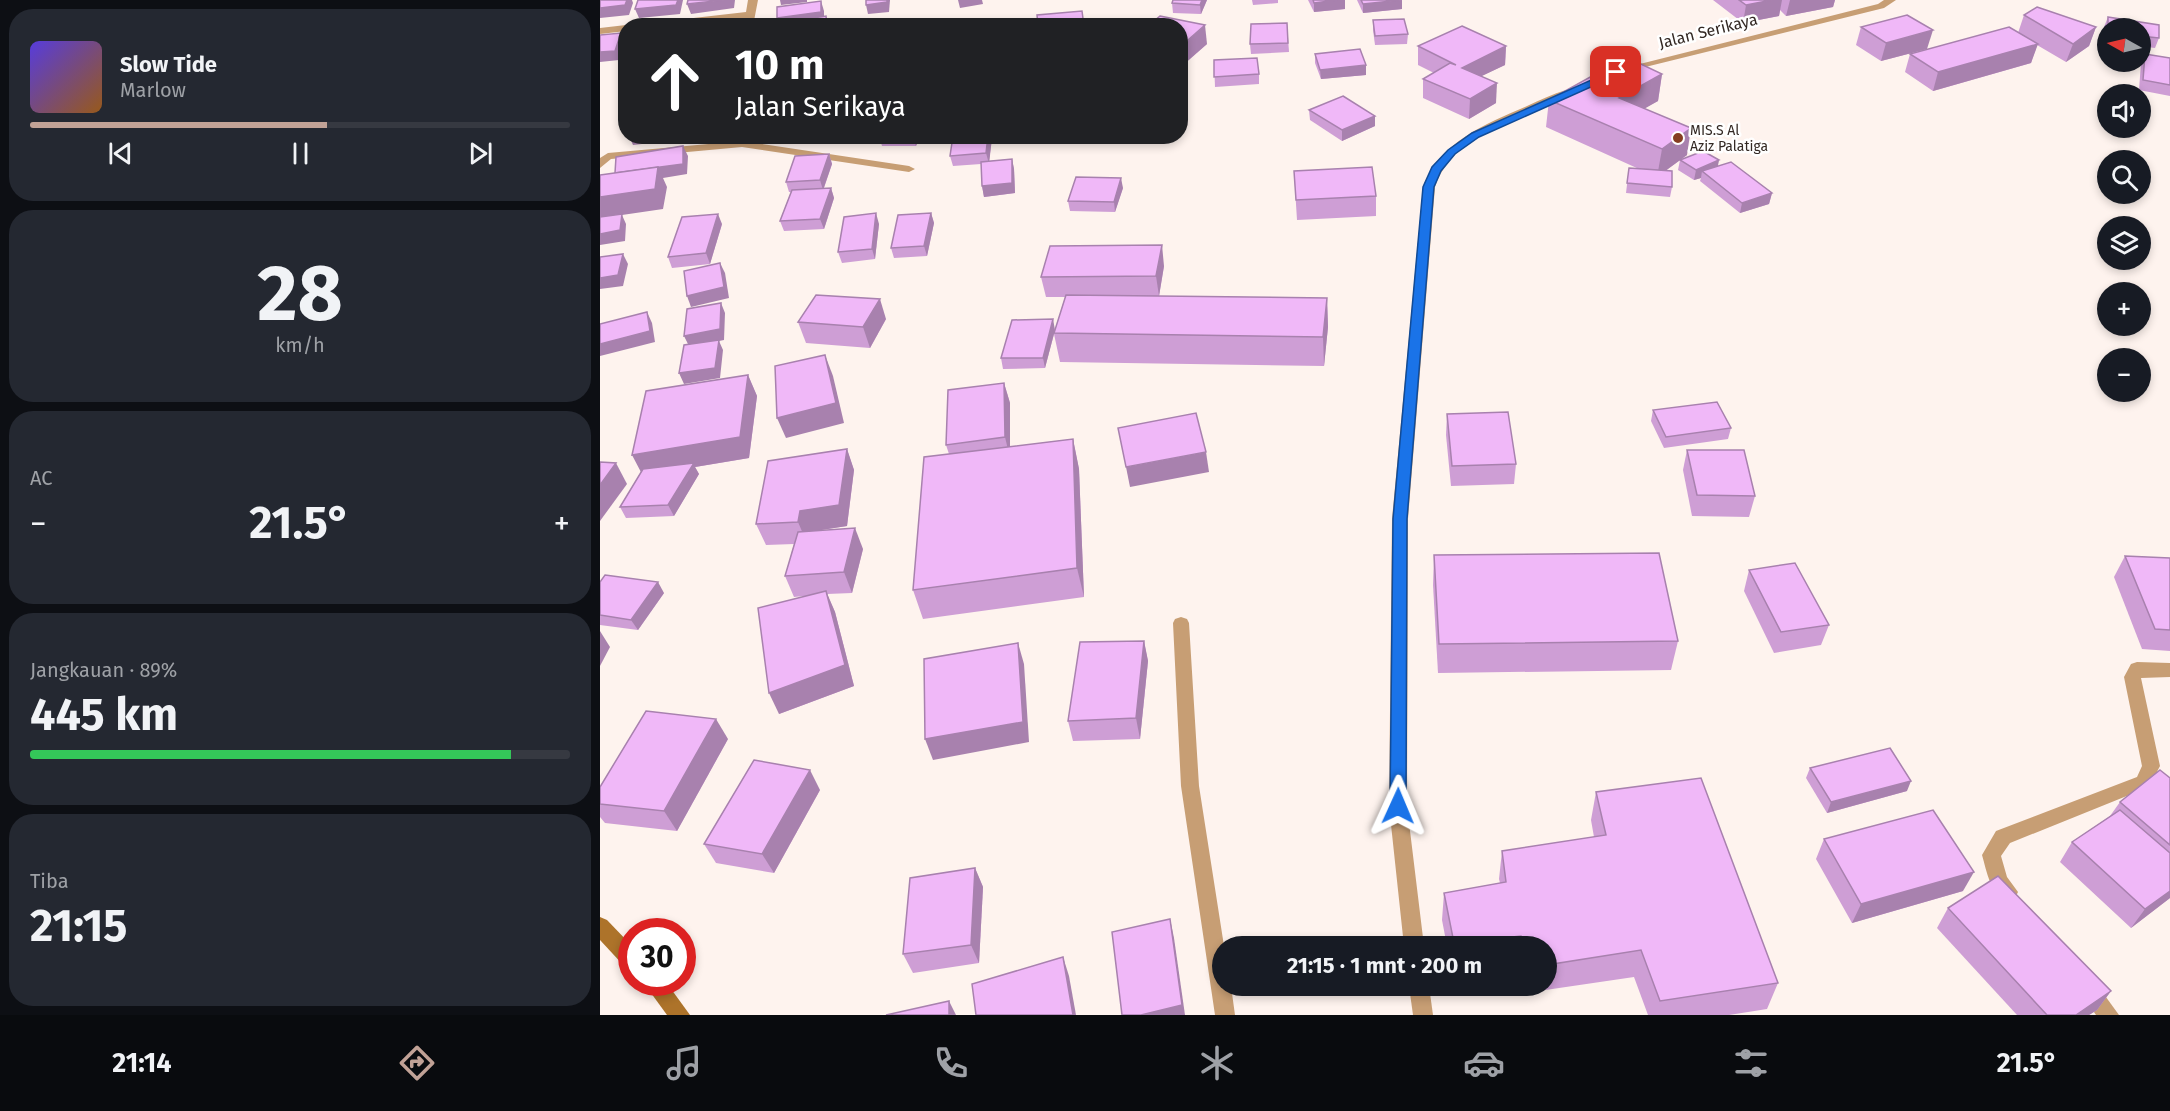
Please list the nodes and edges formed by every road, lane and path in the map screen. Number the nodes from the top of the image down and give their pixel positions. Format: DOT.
graph roads {
  1 [pos="753,0"];
  2 [pos="1891,0"];
  3 [pos="750,14"];
  4 [pos="717,18"];
  5 [pos="749,18"];
  6 [pos="618,29"];
  7 [pos="600,31"];
  8 [pos="1613,73"];
  9 [pos="1576,89"];
  10 [pos="708,144"];
  11 [pos="765,144"];
  12 [pos="600,165"];
  13 [pos="909,169"];
  14 [pos="1181,623"];
  15 [pos="2170,670"];
  16 [pos="2021,908"];
  17 [pos="600,926"];
  18 [pos="1413,936"];
  19 [pos="618,945"];
  20 [pos="2079,979"];
  21 [pos="665,996"];
  22 [pos="1420,996"];
  23 [pos="681,1015"];
  24 [pos="1225,1015"];
  25 [pos="1423,1015"];
  26 [pos="2109,1015"];
  1 -- 3 [label="street"];
  2 -- 8 [label="street, Jalan Serikaya"];
  3 -- 4 [label="street"];
  3 -- 5 [label="street"];
  6 -- 7 [label="street"];
  9 -- 18 [label="street"];
  10 -- 12 [label="street"];
  11 -- 13 [label="street"];
  14 -- 24 [label="street"];
  15 -- 16 [label="street"];
  17 -- 19 [label="main road"];
  20 -- 26 [label="street"];
  21 -- 23 [label="main road"];
  22 -- 25 [label="street"];
}
